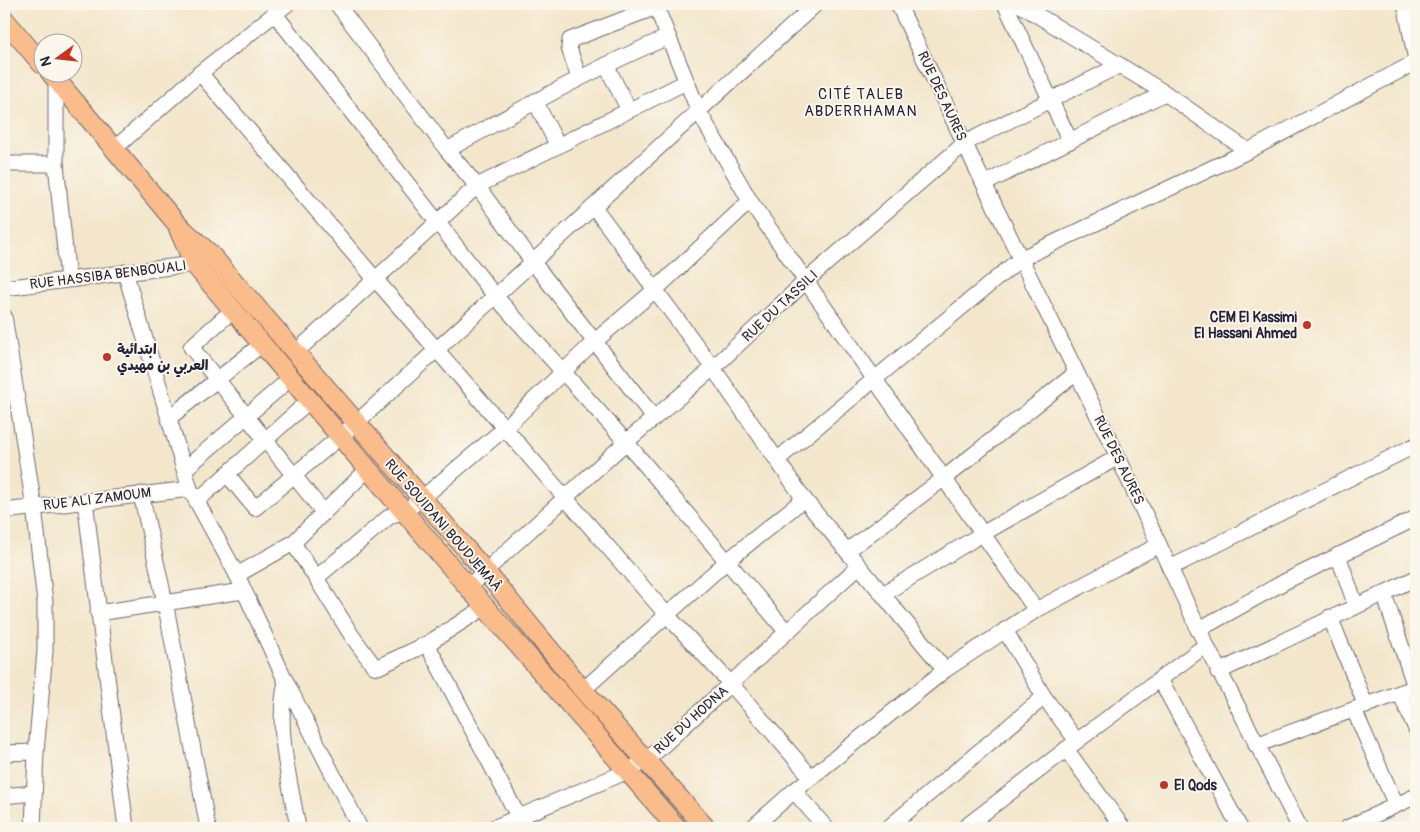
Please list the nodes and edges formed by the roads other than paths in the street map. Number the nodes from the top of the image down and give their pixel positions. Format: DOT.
graph roads {
  1 [pos="287,4"];
  2 [pos="337,4"];
  3 [pos="816,4"];
  4 [pos="898,4"];
  5 [pos="1005,4"];
  6 [pos="1019,4"];
  7 [pos="1405,4"];
  8 [pos="655,6"];
  9 [pos="275,14"];
  10 [pos="4,19"];
  11 [pos="668,37"];
  12 [pos="32,52"];
  13 [pos="1416,61"];
  14 [pos="606,65"];
  15 [pos="1120,65"];
  16 [pos="200,73"];
  17 [pos="580,78"];
  18 [pos="53,82"];
  19 [pos="58,82"];
  20 [pos="686,82"];
  21 [pos="1165,93"];
  22 [pos="1048,99"];
  23 [pos="535,101"];
  24 [pos="629,110"];
  25 [pos="699,112"];
  26 [pos="1070,141"];
  27 [pos="964,143"];
  28 [pos="558,146"];
  29 [pos="113,150"];
  30 [pos="447,150"];
  31 [pos="1248,151"];
  32 [pos="4,164"];
  33 [pos="56,164"];
  34 [pos="984,184"];
  35 [pos="478,186"];
  36 [pos="750,200"];
  37 [pos="594,207"];
  38 [pos="438,223"];
  39 [pos="177,224"];
  40 [pos="210,254"];
  41 [pos="1020,259"];
  42 [pos="532,261"];
  43 [pos="194,264"];
  44 [pos="125,272"];
  45 [pos="68,279"];
  46 [pos="376,280"];
  47 [pos="807,280"];
  48 [pos="4,288"];
  49 [pos="655,290"];
  50 [pos="495,296"];
  51 [pos="233,310"];
  52 [pos="4,316"];
  53 [pos="594,342"];
  54 [pos="262,344"];
  55 [pos="438,350"];
  56 [pos="295,353"];
  57 [pos="714,368"];
  58 [pos="562,373"];
  59 [pos="1076,373"];
  60 [pos="291,378"];
  61 [pos="875,379"];
  62 [pos="217,380"];
  63 [pos="310,400"];
  64 [pos="246,417"];
  65 [pos="169,418"];
  66 [pos="654,418"];
  67 [pos="505,428"];
  68 [pos="348,430"];
  69 [pos="264,441"];
  70 [pos="626,442"];
  71 [pos="1416,445"];
  72 [pos="1118,457"];
  73 [pos="778,459"];
  74 [pos="369,468"];
  75 [pos="185,469"];
  76 [pos="227,474"];
  77 [pos="293,477"];
  78 [pos="943,479"];
  79 [pos="141,494"];
  80 [pos="194,495"];
  81 [pos="566,497"];
  82 [pos="804,498"];
  83 [pos="421,499"];
  84 [pos="86,501"];
  85 [pos="34,507"];
  86 [pos="4,511"];
  87 [pos="405,511"];
  88 [pos="324,513"];
  89 [pos="1415,522"];
  90 [pos="982,534"];
  91 [pos="293,543"];
  92 [pos="1159,545"];
  93 [pos="848,551"];
  94 [pos="1338,555"];
  95 [pos="726,562"];
  96 [pos="859,566"];
  97 [pos="1170,568"];
  98 [pos="485,571"];
  99 [pos="237,575"];
  100 [pos="316,578"];
  101 [pos="1416,578"];
  102 [pos="468,587"];
  103 [pos="243,591"];
  104 [pos="883,594"];
  105 [pos="1384,594"];
  106 [pos="165,602"];
  107 [pos="1356,606"];
  108 [pos="485,607"];
  109 [pos="1036,610"];
  110 [pos="98,613"];
  111 [pos="667,615"];
  112 [pos="1330,617"];
  113 [pos="1005,630"];
  114 [pos="1198,630"];
  115 [pos="786,631"];
  116 [pos="427,644"];
  117 [pos="1206,646"];
  118 [pos="945,670"];
  119 [pos="1218,672"];
  120 [pos="1160,679"];
  121 [pos="286,682"];
  122 [pos="731,684"];
  123 [pos="1416,687"];
  124 [pos="584,690"];
  125 [pos="1400,694"];
  126 [pos="1044,697"];
  127 [pos="1360,708"];
  128 [pos="1416,729"];
  129 [pos="1071,745"];
  130 [pos="1256,745"];
  131 [pos="36,752"];
  132 [pos="4,754"];
  133 [pos="647,760"];
  134 [pos="628,771"];
  135 [pos="811,777"];
  136 [pos="794,791"];
  137 [pos="34,793"];
  138 [pos="4,796"];
  139 [pos="1416,796"];
  140 [pos="1396,805"];
  141 [pos="518,816"];
  142 [pos="33,828"];
  143 [pos="126,828"];
  144 [pos="208,828"];
  145 [pos="298,828"];
  146 [pos="360,828"];
  147 [pos="494,828"];
  148 [pos="677,828"];
  149 [pos="706,828"];
  150 [pos="752,828"];
  151 [pos="826,828"];
  152 [pos="888,828"];
  153 [pos="964,828"];
  154 [pos="1123,828"];
  155 [pos="1240,828"];
  156 [pos="1300,828"];
  157 [pos="1347,828"];
  1 -- 9 [label="street"];
  2 -- 30 [label="street"];
  3 -- 25 [label="street"];
  4 -- 27 [label="street, RUE DES AURES"];
  5 -- 22 [label="street"];
  6 -- 15 [label="street"];
  7 -- 13 [label="street"];
  8 -- 11 [label="street"];
  8 -- 17 [label="street"];
  9 -- 16 [label="street"];
  9 -- 38 [label="street"];
  10 -- 12 [label="main road"];
  11 -- 14 [label="street"];
  11 -- 20 [label="street"];
  13 -- 31 [label="street"];
  14 -- 17 [label="street"];
  14 -- 24 [label="street"];
  15 -- 21 [label="street"];
  15 -- 22 [label="street, RUE DU TASSILI"];
  16 -- 29 [label="street"];
  16 -- 46 [label="street"];
  17 -- 23 [label="street"];
  18 -- 33 [label="street"];
  19 -- 29 [label="main road, RUE SOUIDANI BOUDJEMAÂ"];
  20 -- 24 [label="street"];
  20 -- 25 [label="street"];
  21 -- 26 [label="street"];
  21 -- 31 [label="street"];
  22 -- 26 [label="street"];
  22 -- 27 [label="street, RUE DU TASSILI"];
  23 -- 28 [label="street"];
  23 -- 30 [label="street"];
  24 -- 28 [label="street"];
  25 -- 36 [label="street"];
  25 -- 37 [label="street"];
  26 -- 34 [label="street"];
  27 -- 34 [label="street, RUE DES AURES"];
  27 -- 47 [label="street, RUE DU TASSILI"];
  28 -- 35 [label="street"];
  29 -- 39 [label="main road, RUE SOUIDANI BOUDJEMAÂ"];
  30 -- 35 [label="street"];
  31 -- 41 [label="street"];
  32 -- 33 [label="street"];
  33 -- 45 [label="street"];
  34 -- 41 [label="street, RUE DES AURES"];
  35 -- 38 [label="street"];
  35 -- 42 [label="street"];
  36 -- 47 [label="street"];
  36 -- 49 [label="street"];
  37 -- 42 [label="street"];
  37 -- 49 [label="street"];
  38 -- 46 [label="street"];
  38 -- 50 [label="street"];
  39 -- 40 [label="main road, RUE SOUIDANI BOUDJEMAÂ"];
  39 -- 43 [label="main road, RUE SOUIDANI BOUDJEMAÂ"];
  40 -- 43 [label="street, RUE HASSIBA BENBOUALI"];
  40 -- 56 [label="main road, RUE SOUIDANI BOUDJEMAÂ"];
  41 -- 59 [label="street, RUE DES AURES"];
  41 -- 61 [label="street"];
  42 -- 50 [label="street"];
  42 -- 53 [label="street"];
  43 -- 44 [label="street, RUE HASSIBA BENBOUALI"];
  43 -- 51 [label="main road, RUE SOUIDANI BOUDJEMAÂ"];
  44 -- 45 [label="street, RUE HASSIBA BENBOUALI"];
  44 -- 65 [label="street"];
  45 -- 48 [label="street, RUE HASSIBA BENBOUALI"];
  46 -- 55 [label="street"];
  46 -- 56 [label="street"];
  47 -- 57 [label="street, RUE DU TASSILI"];
  47 -- 61 [label="street"];
  49 -- 53 [label="street"];
  49 -- 57 [label="street"];
  50 -- 55 [label="street"];
  50 -- 58 [label="street"];
  51 -- 54 [label="main road, RUE SOUIDANI BOUDJEMAÂ"];
  51 -- 62 [label="street"];
  52 -- 85 [label="street"];
  53 -- 58 [label="street"];
  53 -- 66 [label="street"];
  54 -- 60 [label="main road, RUE SOUIDANI BOUDJEMAÂ"];
  54 -- 62 [label="street"];
  55 -- 67 [label="street"];
  55 -- 68 [label="street"];
  56 -- 68 [label="main road, RUE SOUIDANI BOUDJEMAÂ"];
  57 -- 66 [label="street, RUE DU TASSILI"];
  57 -- 73 [label="street"];
  58 -- 67 [label="street"];
  58 -- 70 [label="street"];
  59 -- 72 [label="street, RUE DES AURES"];
  59 -- 78 [label="street"];
  60 -- 63 [label="main road, RUE SOUIDANI BOUDJEMAÂ"];
  60 -- 64 [label="street"];
  61 -- 73 [label="street"];
  61 -- 78 [label="street"];
  62 -- 64 [label="street"];
  62 -- 65 [label="street"];
  63 -- 68 [label="main road, RUE SOUIDANI BOUDJEMAÂ"];
  63 -- 69 [label="street"];
  64 -- 69 [label="street"];
  64 -- 75 [label="street"];
  65 -- 75 [label="street"];
  66 -- 70 [label="street, RUE DU TASSILI"];
  67 -- 81 [label="street"];
  67 -- 83 [label="street"];
  68 -- 74 [label="main road, RUE SOUIDANI BOUDJEMAÂ"];
  68 -- 77 [label="street"];
  68 -- 83 [label="main road, RUE SOUIDANI BOUDJEMAÂ"];
  69 -- 76 [label="street"];
  69 -- 77 [label="street"];
  70 -- 81 [label="street, RUE DU TASSILI"];
  70 -- 95 [label="street"];
  71 -- 97 [label="street"];
  72 -- 90 [label="street"];
  72 -- 92 [label="street, RUE DES AURES"];
  73 -- 82 [label="street"];
  74 -- 87 [label="main road, RUE SOUIDANI BOUDJEMAÂ"];
  74 -- 88 [label="street"];
  75 -- 80 [label="street"];
  76 -- 77 [label="street"];
  76 -- 80 [label="street"];
  77 -- 88 [label="street"];
  78 -- 90 [label="street"];
  78 -- 93 [label="street"];
  79 -- 80 [label="street, RUE ALI ZAMOUM"];
  79 -- 84 [label="street, RUE ALI ZAMOUM"];
  79 -- 106 [label="street"];
  80 -- 99 [label="street"];
  81 -- 98 [label="street, RUE DU TASSILI"];
  81 -- 111 [label="street"];
  82 -- 93 [label="street"];
  82 -- 95 [label="street"];
  83 -- 87 [label="street"];
  83 -- 98 [label="main road, RUE SOUIDANI BOUDJEMAÂ"];
  84 -- 85 [label="street, RUE ALI ZAMOUM"];
  84 -- 110 [label="street"];
  85 -- 86 [label="street, RUE ALI ZAMOUM"];
  85 -- 131 [label="street"];
  87 -- 100 [label="street"];
  87 -- 102 [label="main road, RUE SOUIDANI BOUDJEMAÂ"];
  88 -- 91 [label="street"];
  89 -- 94 [label="street"];
  90 -- 104 [label="street"];
  90 -- 109 [label="street"];
  91 -- 99 [label="street"];
  91 -- 100 [label="street"];
  92 -- 97 [label="street, RUE DES AURES"];
  92 -- 109 [label="street"];
  93 -- 96 [label="street"];
  94 -- 107 [label="street"];
  94 -- 114 [label="street"];
  95 -- 111 [label="street"];
  95 -- 115 [label="street"];
  96 -- 104 [label="street"];
  96 -- 115 [label="street, RUE DU HODNA"];
  97 -- 114 [label="street, RUE DES AURES"];
  98 -- 102 [label="street, RUE DU TASSILI"];
  98 -- 124 [label="main road, RUE SOUIDANI BOUDJEMAÂ"];
  99 -- 103 [label="street"];
  100 -- 116 [label="street"];
  101 -- 105 [label="street"];
  102 -- 108 [label="main road, RUE SOUIDANI BOUDJEMAÂ"];
  103 -- 106 [label="street"];
  103 -- 121 [label="street"];
  104 -- 118 [label="street"];
  105 -- 107 [label="street"];
  105 -- 123 [label="street"];
  106 -- 110 [label="street"];
  106 -- 144 [label="street"];
  107 -- 112 [label="street"];
  108 -- 116 [label="street"];
  108 -- 134 [label="main road, RUE SOUIDANI BOUDJEMAÂ"];
  109 -- 113 [label="street"];
  110 -- 143 [label="street"];
  111 -- 122 [label="street"];
  111 -- 124 [label="street"];
  112 -- 119 [label="street"];
  112 -- 127 [label="street"];
  113 -- 118 [label="street"];
  113 -- 126 [label="street"];
  114 -- 117 [label="street, RUE DES AURES"];
  115 -- 122 [label="street, RUE DU HODNA"];
  116 -- 141 [label="street"];
  117 -- 119 [label="street, RUE DES AURES"];
  117 -- 120 [label="street"];
  118 -- 135 [label="street"];
  119 -- 130 [label="street, RUE DES AURES"];
  120 -- 129 [label="street"];
  120 -- 155 [label="street"];
  121 -- 145 [label="street"];
  121 -- 146 [label="street"];
  122 -- 133 [label="street, RUE DU HODNA"];
  122 -- 135 [label="street"];
  123 -- 125 [label="street"];
  124 -- 133 [label="main road, RUE SOUIDANI BOUDJEMAÂ"];
  125 -- 127 [label="street"];
  125 -- 128 [label="street"];
  126 -- 129 [label="street"];
  126 -- 152 [label="street"];
  127 -- 130 [label="street"];
  127 -- 140 [label="street"];
  129 -- 153 [label="street"];
  129 -- 154 [label="street"];
  130 -- 156 [label="street, RUE DES AURES"];
  131 -- 132 [label="street"];
  131 -- 137 [label="street"];
  133 -- 134 [label="street, RUE DU HODNA"];
  133 -- 149 [label="main road, RUE SOUIDANI BOUDJEMAÂ"];
  134 -- 141 [label="street, RUE DU HODNA"];
  134 -- 148 [label="main road, RUE SOUIDANI BOUDJEMAÂ"];
  135 -- 136 [label="street"];
  136 -- 150 [label="street"];
  136 -- 151 [label="street"];
  137 -- 138 [label="street"];
  137 -- 142 [label="street"];
  139 -- 140 [label="street"];
  140 -- 157 [label="street"];
  141 -- 147 [label="street, RUE DU HODNA"];
}
